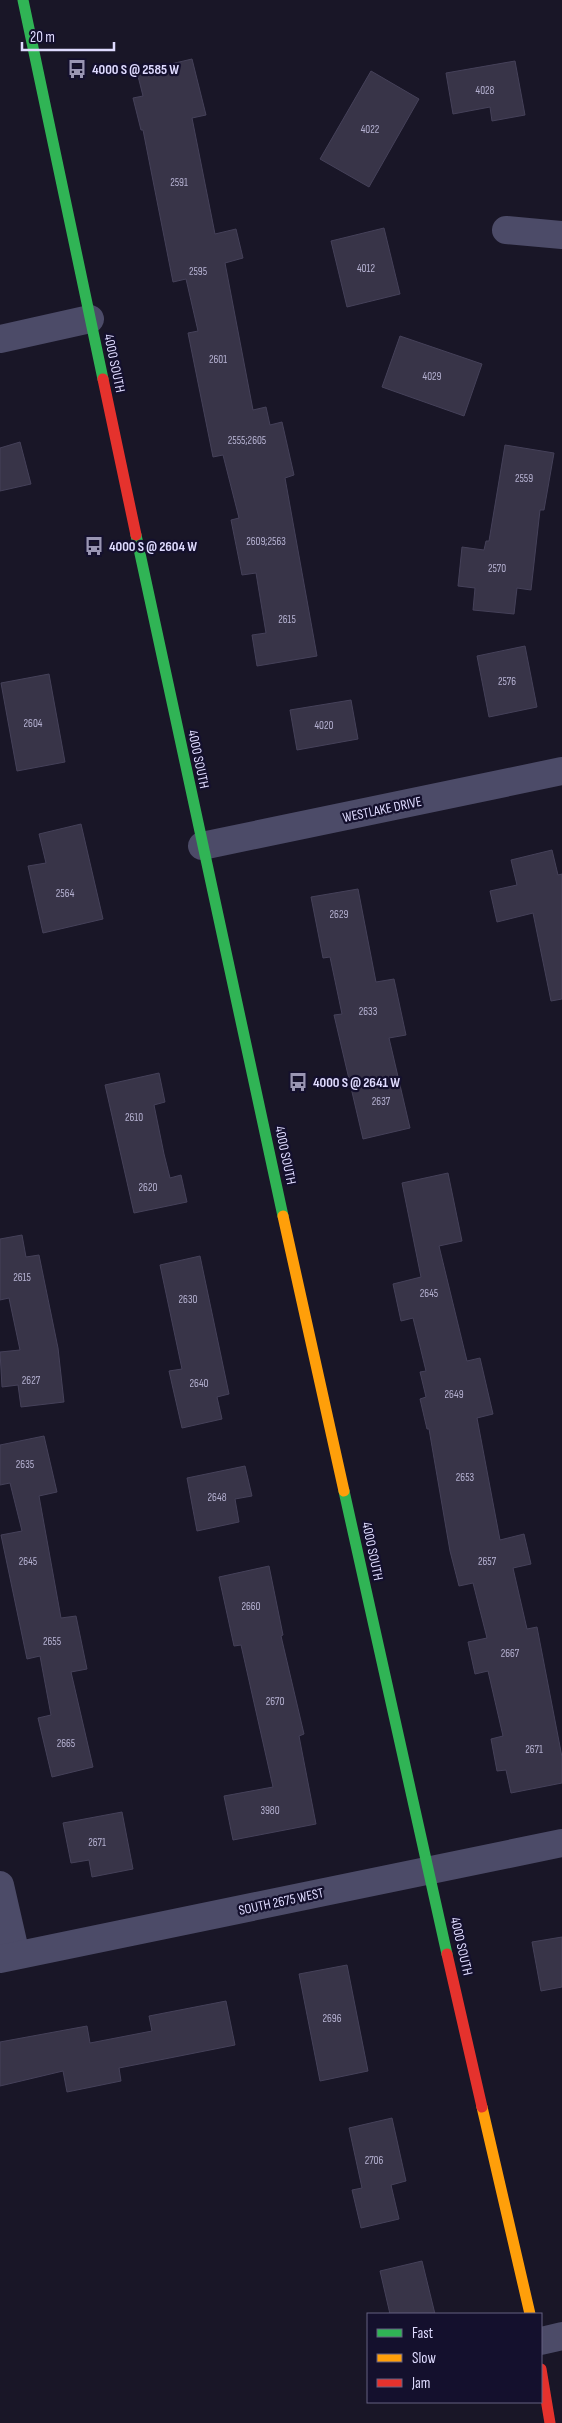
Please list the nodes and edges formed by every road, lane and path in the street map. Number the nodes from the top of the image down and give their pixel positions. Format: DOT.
graph roads {
  1 [pos="22,0"];
  2 [pos="506,230"];
  3 [pos="562,235"];
  4 [pos="90,319"];
  5 [pos="0,339"];
  6 [pos="562,771"];
  7 [pos="202,846"];
  8 [pos="562,1843"];
  9 [pos="428,1871"];
  10 [pos="0,1885"];
  11 [pos="8,1957"];
  12 [pos="530,2313"];
  13 [pos="562,2336"];
  14 [pos="542,2340"];
  15 [pos="542,2375"];
  16 [pos="550,2423"];
  1 -- 4 [label="street, 4000 SOUTH"];
  2 -- 3 [label="street"];
  4 -- 5 [label="street"];
  4 -- 7 [label="street, 4000 SOUTH"];
  6 -- 7 [label="street, WESTLAKE DRIVE"];
  7 -- 9 [label="street, 4000 SOUTH"];
  8 -- 9 [label="street, SOUTH 2675 WEST"];
  9 -- 11 [label="street, SOUTH 2675 WEST"];
  9 -- 12 [label="street, 4000 SOUTH"];
  10 -- 11 [label="street"];
  13 -- 14 [label="street"];
  15 -- 16 [label="street"];
}
